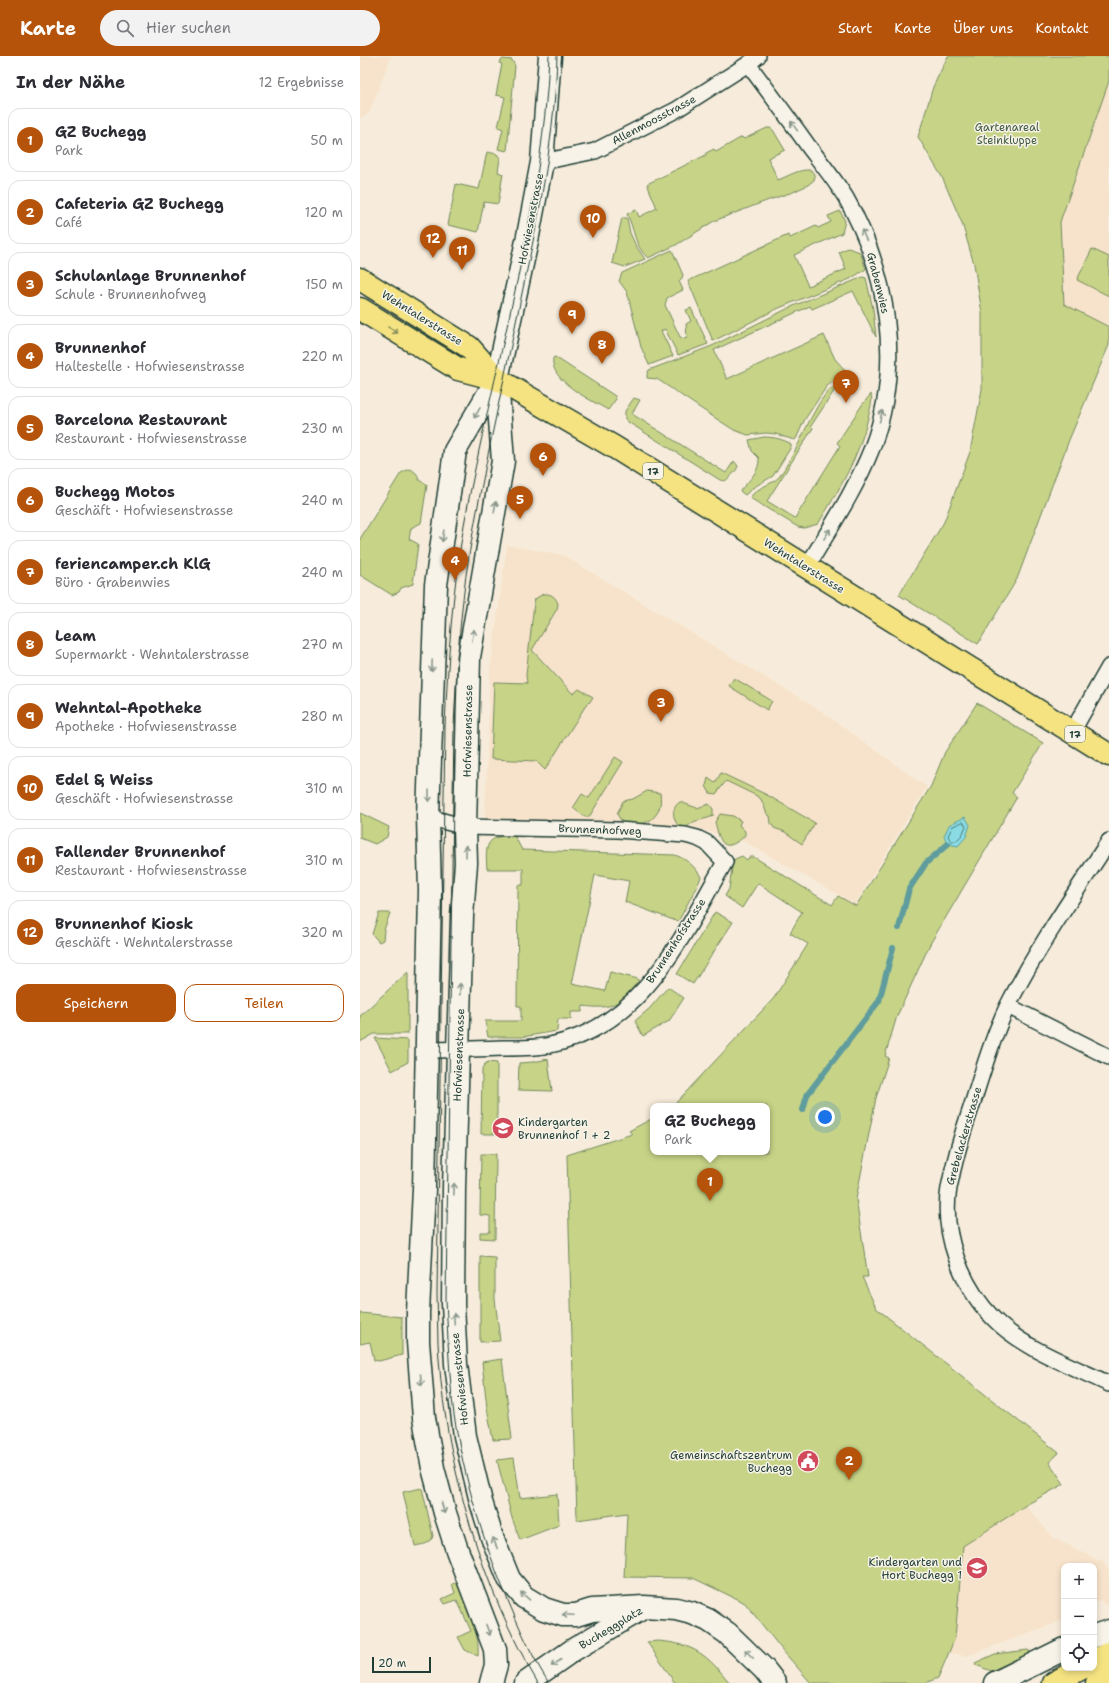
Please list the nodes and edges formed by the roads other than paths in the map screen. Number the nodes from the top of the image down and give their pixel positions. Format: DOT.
graph roads {
  1 [pos="550,56"];
  2 [pos="753,60"];
  3 [pos="542,162"];
  4 [pos="360,279"];
  5 [pos="360,309"];
  6 [pos="497,379"];
  7 [pos="807,567"];
  8 [pos="1109,667"];
  9 [pos="1072,732"];
  10 [pos="1109,755"];
  11 [pos="428,817"];
  12 [pos="465,827"];
  13 [pos="1109,841"];
  14 [pos="725,862"];
  15 [pos="1008,1006"];
  16 [pos="459,1049"];
  17 [pos="426,1050"];
  18 [pos="1109,1057"];
  19 [pos="1109,1384"];
  20 [pos="644,1607"];
  21 [pos="1109,1631"];
  22 [pos="1097,1635"];
  23 [pos="1061,1650"];
  24 [pos="1109,1653"];
  25 [pos="1097,1660"];
  26 [pos="1076,1671"];
  27 [pos="1109,1676"];
  28 [pos="491,1683"];
  29 [pos="526,1683"];
  30 [pos="775,1683"];
  31 [pos="995,1683"];
  32 [pos="1054,1683"];
  33 [pos="1097,1683"];
  1 -- 3 [label="street, Hofwiesenstrasse"];
  2 -- 3 [label="street, Allenmoosstrasse"];
  7 -- 2 [label="street, Grabenwies, one-way"];
  3 -- 6 [label="street, Hofwiesenstrasse"];
  4 -- 6 [label="main road, Wehntalerstrasse"];
  5 -- 6 [label="main road, Wehntalerstrasse / 17, one-way"];
  6 -- 7 [label="main road, Wehntalerstrasse / 17"];
  6 -- 11 [label="street, Hofwiesenstrasse, one-way"];
  12 -- 6 [label="street, Hofwiesenstrasse, one-way"];
  7 -- 9 [label="main road, Wehntalerstrasse / 17"];
  8 -- 9 [label="street"];
  9 -- 10 [label="main road, Wehntalerstrasse / 17"];
  11 -- 12 [label="street, Brunnenhofweg"];
  11 -- 17 [label="street, Hofwiesenstrasse"];
  12 -- 14 [label="street, Brunnenhofweg"];
  16 -- 12 [label="street, Hofwiesenstrasse, one-way"];
  13 -- 15 [label="street, Grebelackerstrasse"];
  14 -- 16 [label="street, Brunnenhofstrasse"];
  15 -- 18 [label="street"];
  15 -- 19 [label="street, Grebelackerstrasse"];
  16 -- 17 [label="street, Brunnenhofstrasse"];
  20 -- 16 [label="street, Hofwiesenstrasse, one-way"];
  17 -- 28 [label="street, Hofwiesenstrasse, one-way"];
  20 -- 29 [label="street, Bucheggplatz, one-way"];
  30 -- 20 [label="street, Bucheggplatz, one-way"];
  21 -- 22 [label="street"];
  23 -- 31 [label="street"];
  24 -- 25 [label="main road"];
  26 -- 32 [label="main road"];
  27 -- 33 [label="main road"];
}
